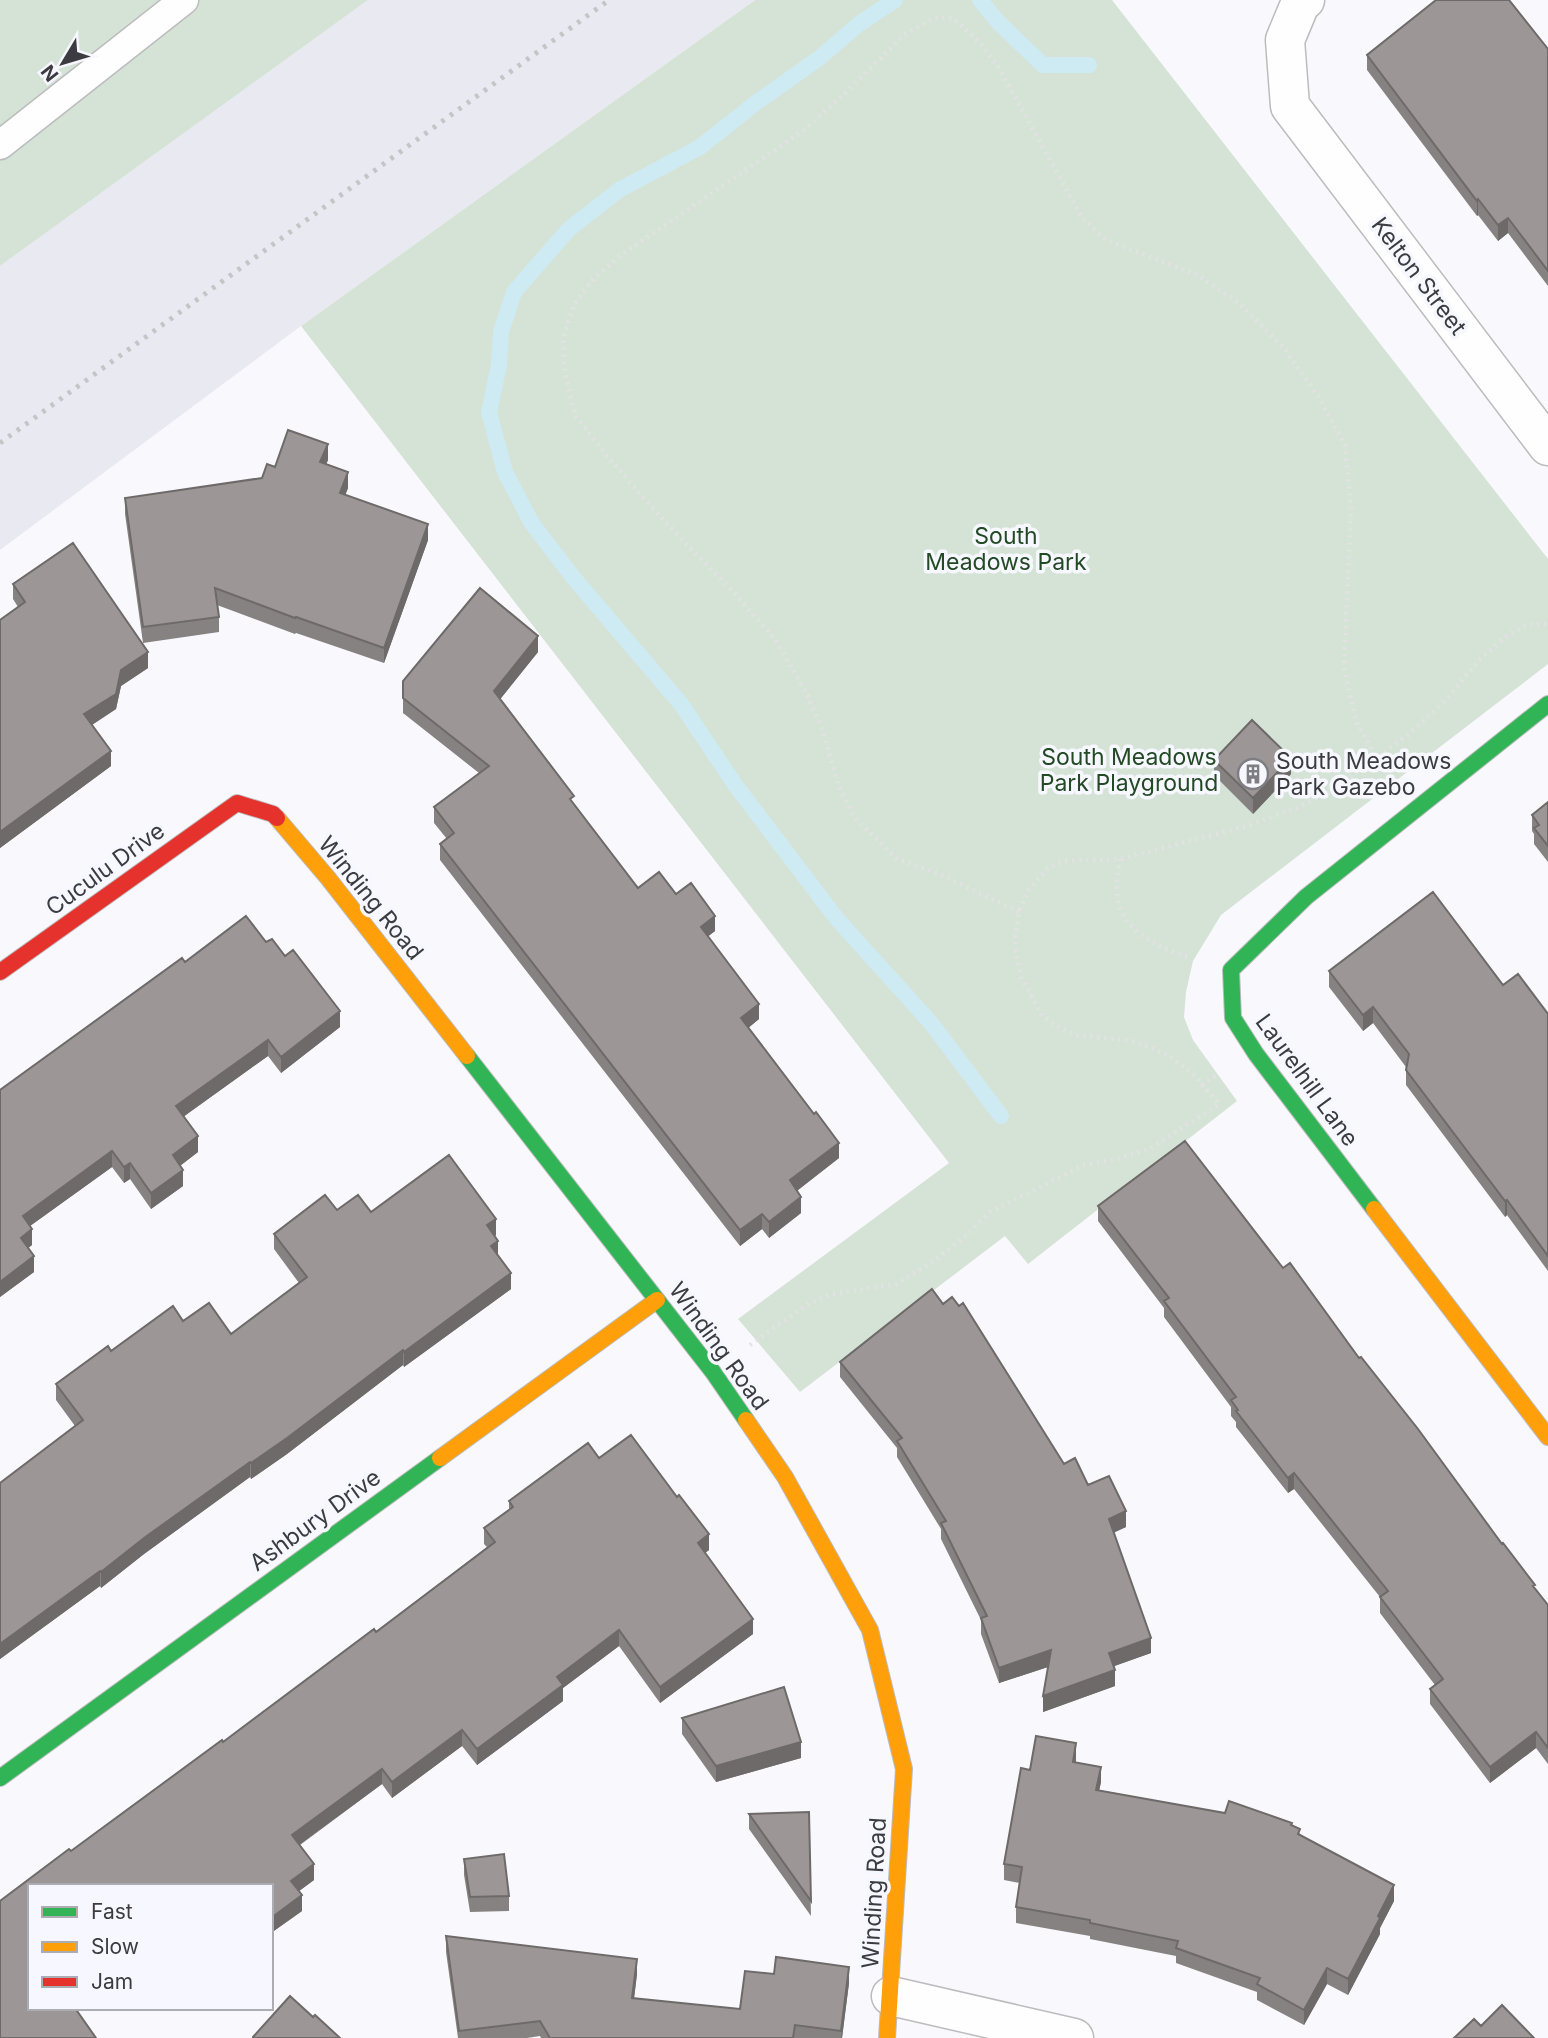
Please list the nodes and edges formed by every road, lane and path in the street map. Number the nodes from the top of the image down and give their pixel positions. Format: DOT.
graph roads {
  1 [pos="184,0"];
  2 [pos="1305,0"];
  3 [pos="0,145"];
  4 [pos="1548,446"];
  5 [pos="1548,624"];
  6 [pos="1548,704"];
  7 [pos="1377,759"];
  8 [pos="236,803"];
  9 [pos="1120,859"];
  10 [pos="1019,912"];
  11 [pos="1231,970"];
  12 [pos="0,972"];
  13 [pos="657,1300"];
  14 [pos="713,1372"];
  15 [pos="1548,1437"];
  16 [pos="0,1778"];
  17 [pos="891,1996"];
  18 [pos="887,2038"];
  19 [pos="1074,2038"];
  1 -- 3 [label="lane"];
  2 -- 4 [label="street, Kelton Street"];
  5 -- 7 [label="path"];
  6 -- 11 [label="street"];
  7 -- 9 [label="path"];
  7 -- 10 [label="path"];
  8 -- 12 [label="street, Cuculu Drive"];
  8 -- 13 [label="street, Winding Road"];
  9 -- 10 [label="path"];
  9 -- 11 [label="path"];
  10 -- 14 [label="path"];
  11 -- 15 [label="street, Laurelhill Lane"];
  13 -- 14 [label="street, Winding Road"];
  13 -- 16 [label="street, Ashbury Drive"];
  14 -- 17 [label="street, Winding Road"];
  17 -- 18 [label="street, Winding Road"];
  17 -- 19 [label="street"];
}
